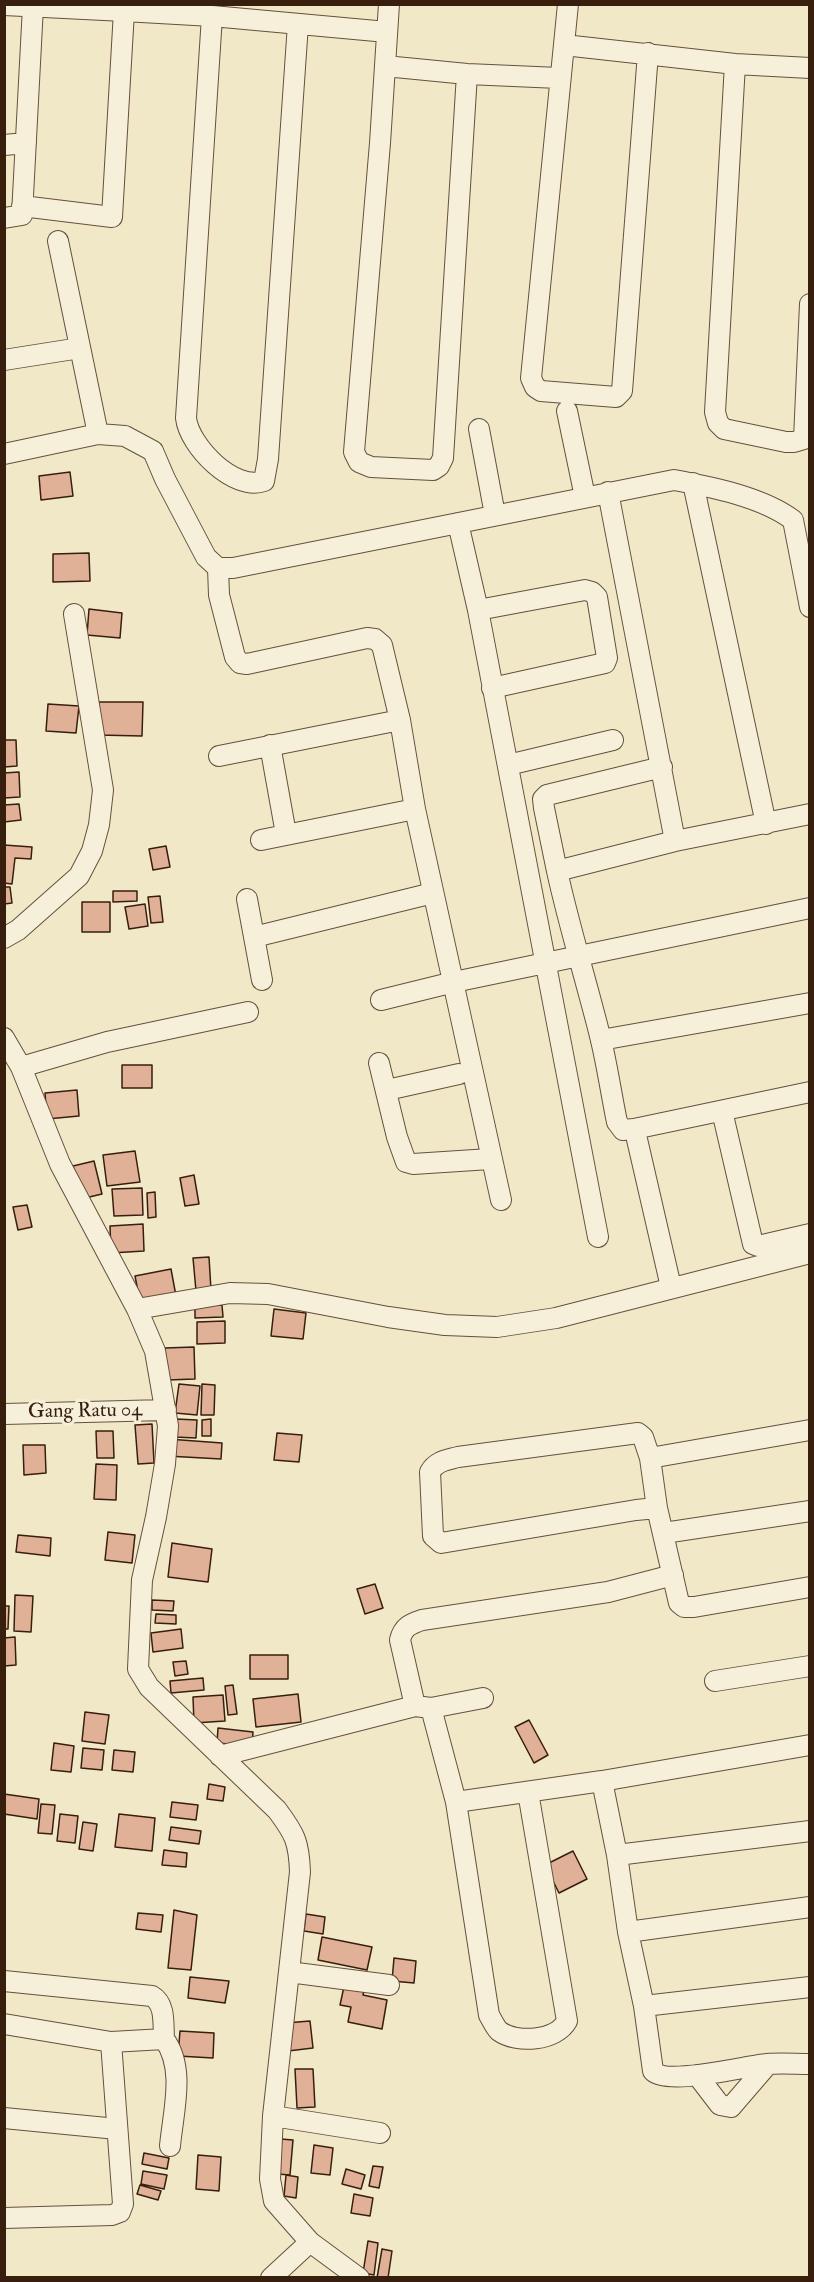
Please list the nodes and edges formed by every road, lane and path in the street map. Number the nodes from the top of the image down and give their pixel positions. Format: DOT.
graph roads {
  1 [pos="4,4"];
  2 [pos="389,4"];
  3 [pos="568,4"];
  4 [pos="33,6"];
  5 [pos="124,8"];
  6 [pos="212,16"];
  7 [pos="298,24"];
  8 [pos="387,32"];
  9 [pos="564,45"];
  10 [pos="648,53"];
  11 [pos="735,64"];
  12 [pos="385,66"];
  13 [pos="810,68"];
  14 [pos="467,74"];
  15 [pos="559,78"];
  16 [pos="26,143"];
  17 [pos="4,145"];
  18 [pos="22,206"];
  19 [pos="4,218"];
  20 [pos="58,241"];
  21 [pos="810,304"];
  22 [pos="80,348"];
  23 [pos="4,360"];
  24 [pos="567,411"];
  25 [pos="479,429"];
  26 [pos="98,434"];
  27 [pos="4,454"];
  28 [pos="693,483"];
  29 [pos="608,492"];
  30 [pos="585,497"];
  31 [pos="495,515"];
  32 [pos="458,523"];
  33 [pos="218,568"];
  34 [pos="810,607"];
  35 [pos="478,610"];
  36 [pos="74,614"];
  37 [pos="492,688"];
  38 [pos="400,720"];
  39 [pos="613,740"];
  40 [pos="270,745"];
  41 [pos="219,756"];
  42 [pos="508,765"];
  43 [pos="662,767"];
  44 [pos="415,809"];
  45 [pos="810,814"];
  46 [pos="766,824"];
  47 [pos="286,834"];
  48 [pos="261,840"];
  49 [pos="675,840"];
  50 [pos="557,871"];
  51 [pos="433,893"];
  52 [pos="247,899"];
  53 [pos="810,908"];
  54 [pos="254,937"];
  55 [pos="4,938"];
  56 [pos="579,956"];
  57 [pos="544,963"];
  58 [pos="262,980"];
  59 [pos="454,982"];
  60 [pos="381,1000"];
  61 [pos="810,1003"];
  62 [pos="248,1012"];
  63 [pos="4,1038"];
  64 [pos="601,1040"];
  65 [pos="379,1064"];
  66 [pos="21,1067"];
  67 [pos="459,1074"];
  68 [pos="387,1090"];
  69 [pos="810,1092"];
  70 [pos="722,1111"];
  71 [pos="634,1129"];
  72 [pos="490,1159"];
  73 [pos="501,1200"];
  74 [pos="810,1234"];
  75 [pos="598,1237"];
  76 [pos="810,1253"];
  77 [pos="671,1287"];
  78 [pos="136,1309"];
  79 [pos="166,1410"];
  80 [pos="4,1414"];
  81 [pos="810,1430"];
  82 [pos="650,1458"];
  83 [pos="657,1508"];
  84 [pos="810,1511"];
  85 [pos="664,1533"];
  86 [pos="673,1575"];
  87 [pos="810,1587"];
  88 [pos="810,1666"];
  89 [pos="714,1681"];
  90 [pos="483,1698"];
  91 [pos="423,1707"];
  92 [pos="810,1745"];
  93 [pos="220,1756"];
  94 [pos="602,1781"];
  95 [pos="528,1792"];
  96 [pos="456,1802"];
  97 [pos="810,1831"];
  98 [pos="617,1856"];
  99 [pos="810,1907"];
  100 [pos="628,1932"];
  101 [pos="289,1972"];
  102 [pos="4,1982"];
  103 [pos="389,1984"];
  104 [pos="810,1987"];
  105 [pos="644,2006"];
  106 [pos="4,2024"];
  107 [pos="164,2039"];
  108 [pos="111,2042"];
  109 [pos="768,2064"];
  110 [pos="810,2064"];
  111 [pos="697,2075"];
  112 [pos="273,2116"];
  113 [pos="4,2118"];
  114 [pos="117,2129"];
  115 [pos="380,2133"];
  116 [pos="170,2146"];
  117 [pos="4,2218"];
  118 [pos="310,2242"];
  119 [pos="271,2277"];
  120 [pos="359,2277"];
  1 -- 4 [label="street"];
  2 -- 8 [label="street"];
  3 -- 9 [label="street"];
  4 -- 5 [label="street"];
  4 -- 16 [label="street"];
  5 -- 6 [label="street"];
  5 -- 18 [label="street"];
  6 -- 7 [label="street"];
  6 -- 7 [label="street"];
  7 -- 8 [label="street"];
  8 -- 12 [label="street"];
  9 -- 10 [label="street"];
  9 -- 15 [label="street"];
  10 -- 11 [label="street"];
  10 -- 15 [label="street"];
  11 -- 13 [label="street"];
  11 -- 21 [label="street"];
  12 -- 14 [label="street"];
  12 -- 14 [label="street"];
  14 -- 15 [label="street"];
  16 -- 17 [label="street"];
  16 -- 18 [label="street"];
  18 -- 19 [label="street"];
  20 -- 22 [label="street"];
  22 -- 23 [label="street"];
  22 -- 26 [label="street"];
  24 -- 30 [label="street"];
  25 -- 31 [label="street"];
  26 -- 27 [label="street"];
  26 -- 33 [label="street"];
  28 -- 29 [label="street"];
  28 -- 34 [label="street"];
  28 -- 46 [label="street"];
  29 -- 30 [label="street"];
  29 -- 43 [label="street"];
  30 -- 31 [label="street"];
  31 -- 32 [label="street"];
  32 -- 33 [label="street"];
  32 -- 35 [label="street"];
  33 -- 38 [label="street"];
  35 -- 37 [label="street"];
  35 -- 37 [label="street"];
  36 -- 55 [label="street"];
  37 -- 42 [label="street"];
  38 -- 40 [label="street"];
  38 -- 44 [label="street"];
  39 -- 42 [label="street"];
  40 -- 41 [label="street"];
  40 -- 47 [label="street"];
  42 -- 57 [label="street"];
  43 -- 49 [label="street"];
  43 -- 50 [label="street"];
  44 -- 47 [label="street"];
  44 -- 51 [label="street"];
  45 -- 46 [label="street"];
  46 -- 49 [label="street"];
  47 -- 48 [label="street"];
  49 -- 50 [label="street"];
  50 -- 56 [label="street"];
  51 -- 54 [label="street"];
  51 -- 59 [label="street"];
  52 -- 54 [label="street"];
  53 -- 56 [label="street"];
  54 -- 58 [label="street"];
  56 -- 57 [label="street"];
  56 -- 64 [label="street"];
  57 -- 59 [label="street"];
  57 -- 75 [label="street"];
  59 -- 60 [label="street"];
  59 -- 72 [label="street"];
  61 -- 64 [label="street"];
  62 -- 66 [label="street"];
  63 -- 66 [label="street"];
  64 -- 71 [label="street"];
  65 -- 68 [label="street"];
  66 -- 78 [label="street"];
  67 -- 68 [label="street"];
  68 -- 72 [label="street"];
  69 -- 70 [label="street"];
  70 -- 71 [label="street"];
  70 -- 74 [label="street"];
  71 -- 77 [label="street"];
  72 -- 73 [label="street"];
  76 -- 77 [label="street"];
  77 -- 78 [label="street"];
  78 -- 79 [label="street"];
  79 -- 80 [label="street, Gang Ratu 04"];
  79 -- 93 [label="street"];
  81 -- 82 [label="street"];
  82 -- 83 [label="street"];
  82 -- 83 [label="street"];
  83 -- 85 [label="street"];
  84 -- 85 [label="street"];
  85 -- 86 [label="street"];
  86 -- 87 [label="street"];
  86 -- 91 [label="street"];
  88 -- 89 [label="street"];
  90 -- 91 [label="street"];
  91 -- 93 [label="street"];
  91 -- 96 [label="street"];
  92 -- 94 [label="street"];
  93 -- 101 [label="street"];
  94 -- 95 [label="street"];
  94 -- 98 [label="street"];
  95 -- 96 [label="street"];
  95 -- 96 [label="street"];
  97 -- 98 [label="street"];
  98 -- 100 [label="street"];
  99 -- 100 [label="street"];
  100 -- 105 [label="street"];
  101 -- 103 [label="street"];
  101 -- 112 [label="street"];
  102 -- 107 [label="street"];
  104 -- 105 [label="street"];
  105 -- 111 [label="street"];
  106 -- 108 [label="street"];
  107 -- 108 [label="street"];
  107 -- 116 [label="street"];
  108 -- 114 [label="street"];
  109 -- 110 [label="street"];
  109 -- 111 [label="street"];
  109 -- 111 [label="street"];
  112 -- 115 [label="street"];
  112 -- 118 [label="street"];
  113 -- 114 [label="street"];
  114 -- 117 [label="street"];
  118 -- 119 [label="street"];
  118 -- 120 [label="street"];
}
